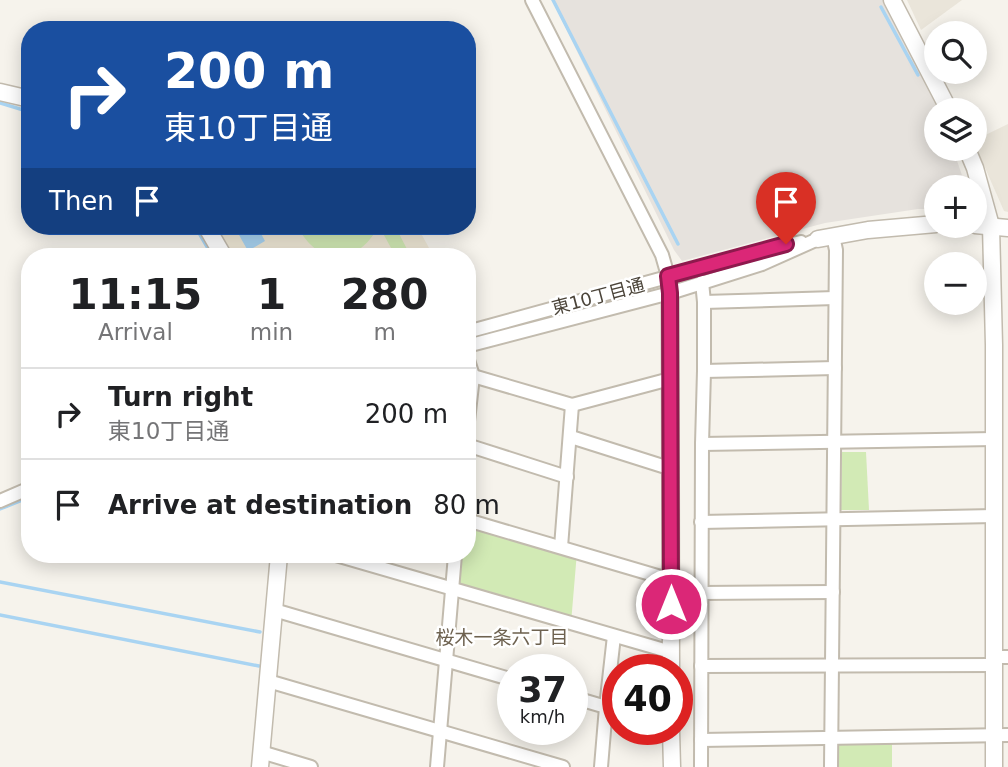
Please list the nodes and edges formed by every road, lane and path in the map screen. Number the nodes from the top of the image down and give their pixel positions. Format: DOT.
graph roads {
  1 [pos="532,0"];
  2 [pos="892,0"];
  3 [pos="0,92"];
  4 [pos="21,97"];
  5 [pos="942,98"];
  6 [pos="924,225"];
  7 [pos="987,226"];
  8 [pos="1008,228"];
  9 [pos="826,238"];
  10 [pos="985,238"];
  11 [pos="702,282"];
  12 [pos="669,284"];
  13 [pos="835,298"];
  14 [pos="704,302"];
  15 [pos="476,330"];
  16 [pos="476,343"];
  17 [pos="1001,345"];
  18 [pos="835,368"];
  19 [pos="705,372"];
  20 [pos="476,377"];
  21 [pos="670,379"];
  22 [pos="572,405"];
  23 [pos="1001,411"];
  24 [pos="571,437"];
  25 [pos="994,439"];
  26 [pos="834,442"];
  27 [pos="702,444"];
  28 [pos="476,447"];
  29 [pos="672,469"];
  30 [pos="567,477"];
  31 [pos="21,492"];
  32 [pos="0,501"];
  33 [pos="994,516"];
  34 [pos="834,521"];
  35 [pos="476,523"];
  36 [pos="701,523"];
  37 [pos="1001,537"];
  38 [pos="561,547"];
  39 [pos="278,563"];
  40 [pos="364,563"];
  41 [pos="455,563"];
  42 [pos="671,580"];
  43 [pos="453,588"];
  44 [pos="833,592"];
  45 [pos="701,593"];
  46 [pos="274,610"];
  47 [pos="614,636"];
  48 [pos="671,652"];
  49 [pos="612,654"];
  50 [pos="447,660"];
  51 [pos="999,660"];
  52 [pos="701,666"];
  53 [pos="832,666"];
  54 [pos="497,675"];
  55 [pos="268,681"];
  56 [pos="440,731"];
  57 [pos="1001,735"];
  58 [pos="831,737"];
  59 [pos="701,740"];
  60 [pos="603,745"];
  61 [pos="671,745"];
  62 [pos="260,760"];
  63 [pos="311,767"];
  64 [pos="437,767"];
  65 [pos="563,767"];
  66 [pos="601,767"];
  67 [pos="671,767"];
  68 [pos="701,767"];
  69 [pos="831,767"];
  70 [pos="994,767"];
  1 -- 12 [label="street"];
  2 -- 5 [label="street"];
  3 -- 4 [label="street"];
  6 -- 9 [label="street, 東10丁目通"];
  7 -- 8 [label="street"];
  9 -- 11 [label="street"];
  9 -- 12 [label="street, 東10丁目通"];
  9 -- 13 [label="street"];
  10 -- 17 [label="street"];
  11 -- 12 [label="street"];
  11 -- 14 [label="street"];
  12 -- 15 [label="street, 東10丁目通"];
  12 -- 16 [label="street"];
  12 -- 21 [label="street"];
  13 -- 14 [label="street"];
  13 -- 18 [label="street"];
  14 -- 19 [label="street"];
  17 -- 23 [label="street"];
  18 -- 19 [label="street"];
  18 -- 26 [label="street"];
  19 -- 27 [label="street"];
  20 -- 22 [label="street"];
  21 -- 22 [label="street"];
  21 -- 29 [label="street"];
  22 -- 24 [label="street"];
  23 -- 25 [label="street"];
  24 -- 29 [label="street"];
  24 -- 30 [label="street"];
  25 -- 26 [label="street"];
  25 -- 33 [label="street"];
  26 -- 27 [label="street"];
  26 -- 34 [label="street"];
  27 -- 36 [label="street"];
  28 -- 30 [label="street"];
  29 -- 42 [label="street"];
  30 -- 38 [label="street"];
  31 -- 32 [label="street"];
  33 -- 34 [label="street"];
  33 -- 37 [label="street"];
  34 -- 36 [label="street"];
  34 -- 44 [label="street"];
  35 -- 38 [label="street"];
  36 -- 45 [label="street"];
  37 -- 51 [label="street"];
  38 -- 42 [label="street"];
  39 -- 46 [label="street"];
  40 -- 43 [label="street"];
  41 -- 43 [label="street"];
  42 -- 48 [label="street"];
  43 -- 47 [label="street"];
  43 -- 50 [label="street"];
  44 -- 45 [label="street"];
  44 -- 53 [label="street"];
  45 -- 52 [label="street"];
  46 -- 50 [label="street"];
  46 -- 55 [label="street"];
  47 -- 48 [label="street"];
  47 -- 49 [label="street"];
  50 -- 54 [label="street"];
  50 -- 56 [label="street"];
  51 -- 53 [label="street"];
  51 -- 57 [label="street"];
  52 -- 53 [label="street"];
  52 -- 59 [label="street"];
  53 -- 58 [label="street"];
  55 -- 56 [label="street"];
  55 -- 62 [label="street"];
  56 -- 64 [label="street"];
  56 -- 65 [label="street"];
  57 -- 58 [label="street"];
  57 -- 70 [label="street"];
  58 -- 59 [label="street"];
  58 -- 69 [label="street"];
  59 -- 68 [label="street"];
  60 -- 66 [label="street"];
  61 -- 67 [label="street"];
  62 -- 63 [label="street"];
}
